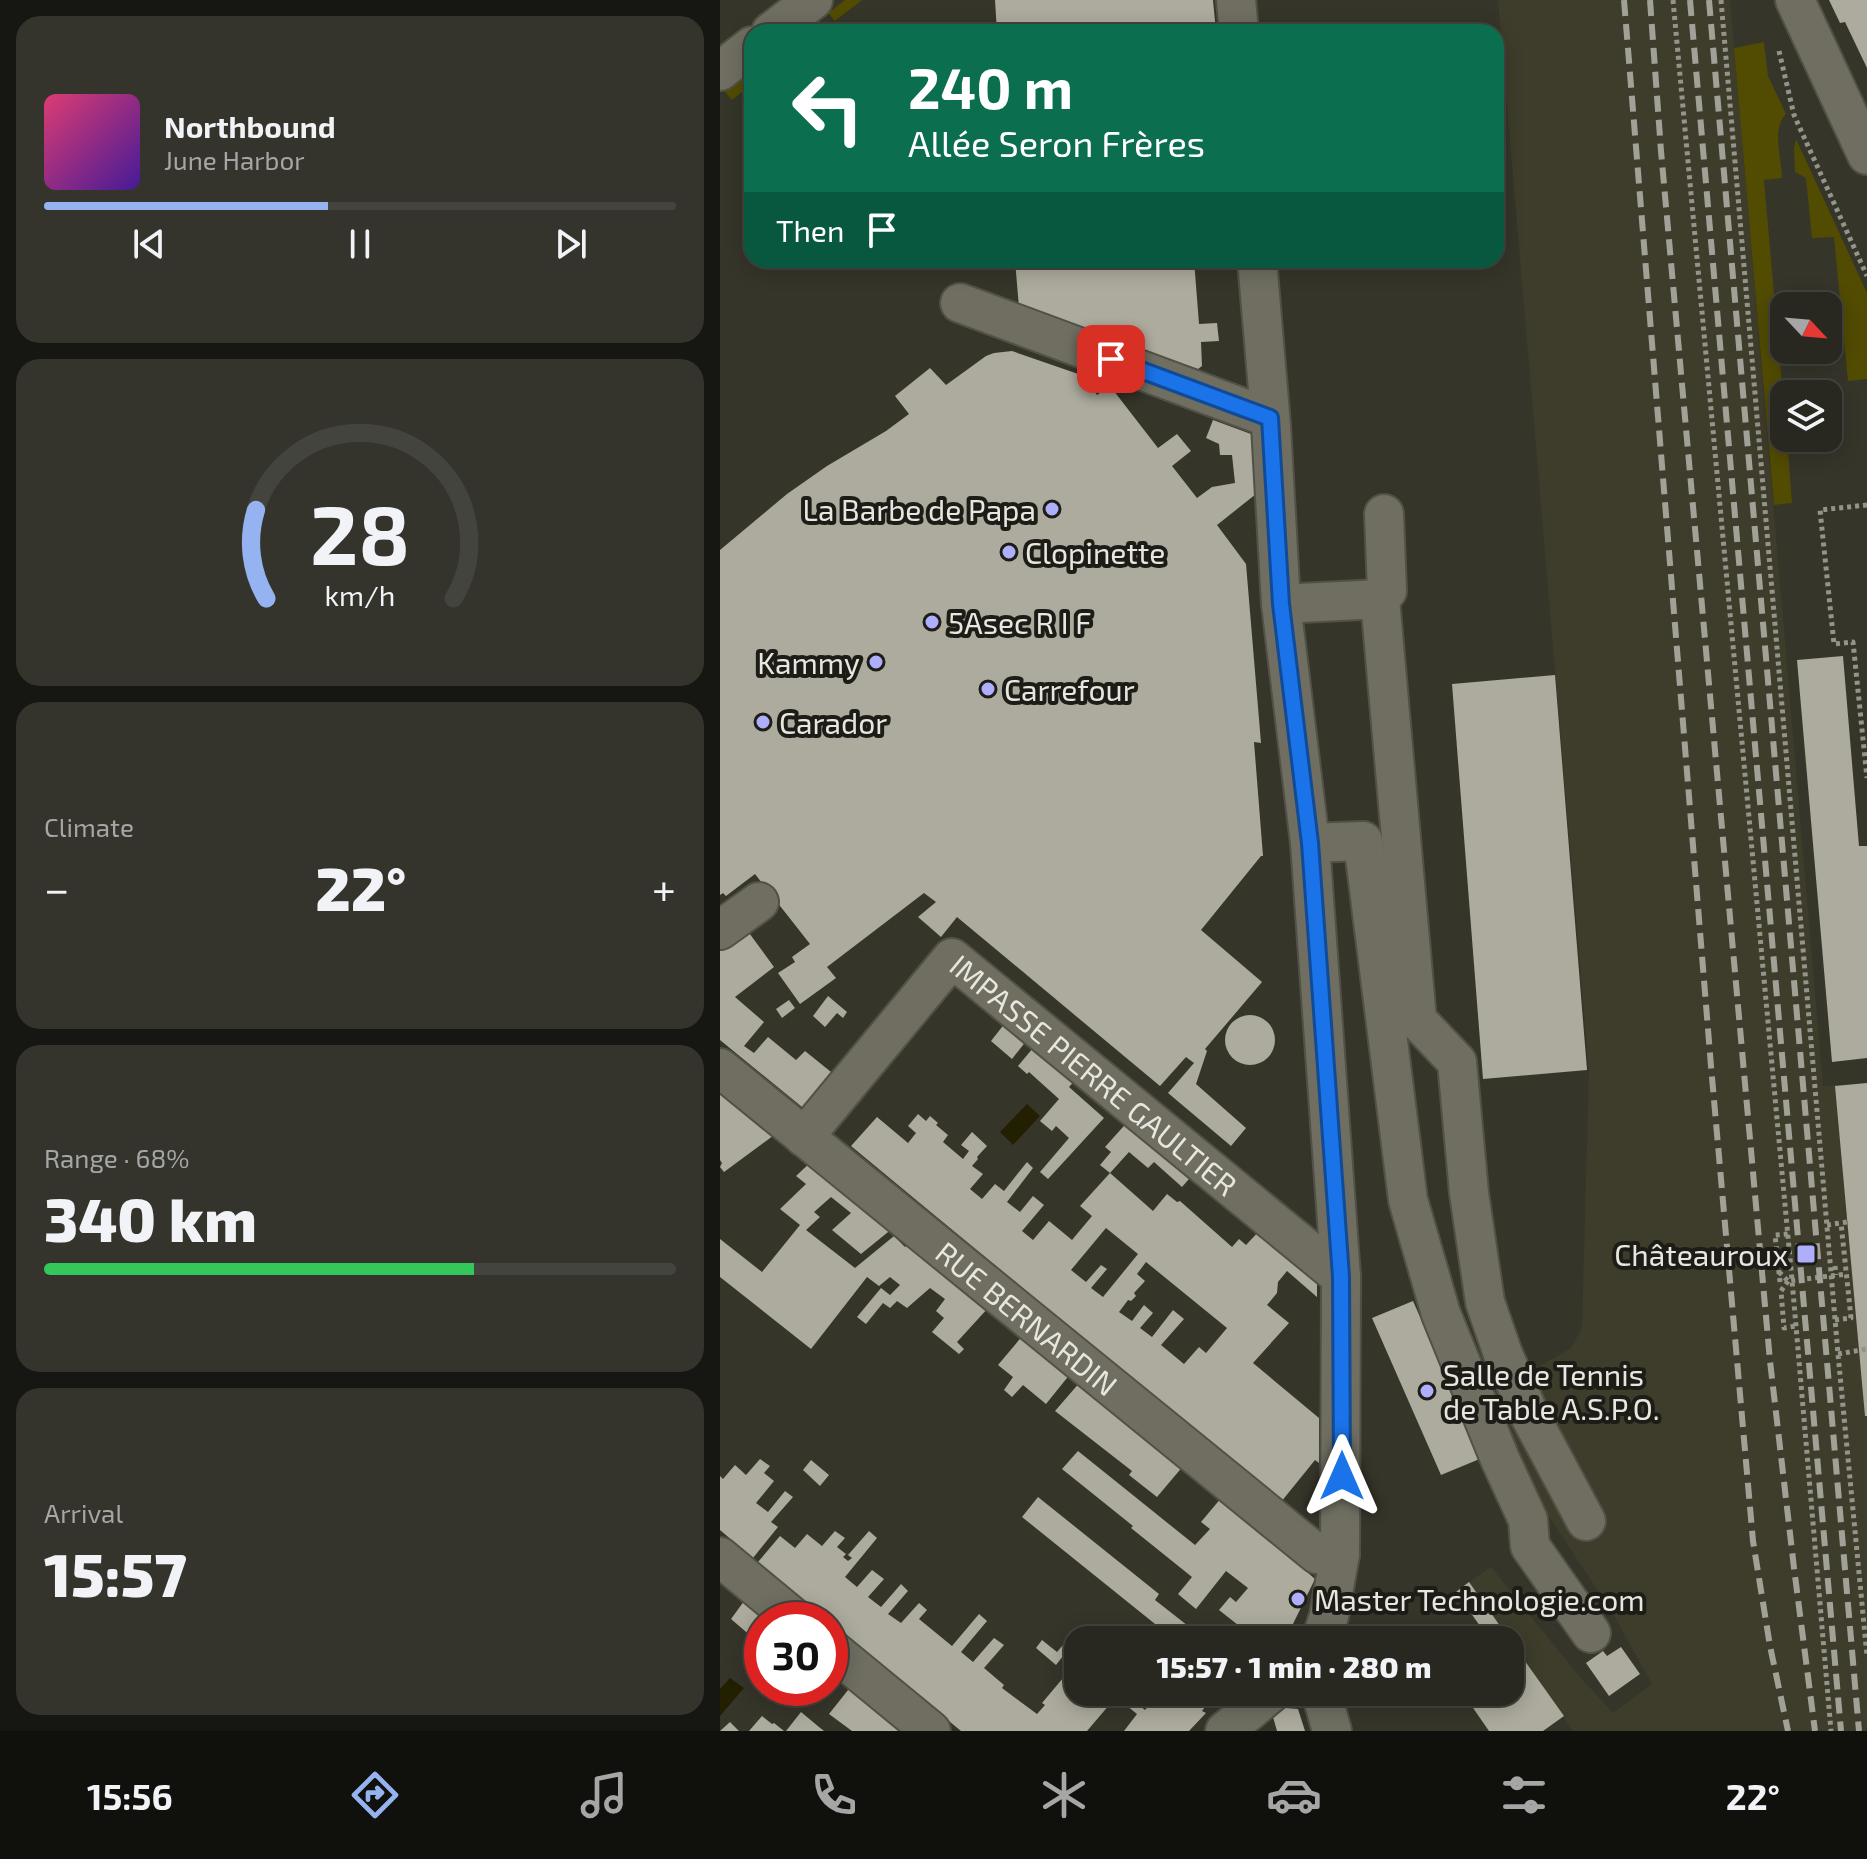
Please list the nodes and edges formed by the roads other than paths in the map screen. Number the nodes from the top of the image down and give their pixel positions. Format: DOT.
graph roads {
  1 [pos="813,0"];
  2 [pos="1236,0"];
  3 [pos="1795,0"];
  4 [pos="782,24"];
  5 [pos="1238,24"];
  6 [pos="744,52"];
  7 [pos="720,71"];
  8 [pos="1867,155"];
  9 [pos="1258,268"];
  10 [pos="960,303"];
  11 [pos="1270,418"];
  12 [pos="1384,514"];
  13 [pos="1380,599"];
  14 [pos="1281,604"];
  15 [pos="1310,843"];
  16 [pos="759,902"];
  17 [pos="720,930"];
  18 [pos="720,1068"];
  19 [pos="804,1137"];
  20 [pos="1341,1277"];
  21 [pos="1586,1521"];
  22 [pos="1340,1554"];
  23 [pos="720,1557"];
  24 [pos="774,1602"];
  25 [pos="1326,1626"];
  26 [pos="1591,1633"];
  27 [pos="848,1663"];
  28 [pos="1255,1706"];
  29 [pos="1325,1706"];
  30 [pos="931,1731"];
  31 [pos="1225,1731"];
  32 [pos="1332,1731"];
  1 -- 4 [label="street"];
  2 -- 5 [label="street"];
  3 -- 8 [label="street"];
  6 -- 7 [label="street"];
  9 -- 11 [label="street"];
  10 -- 11 [label="street"];
  11 -- 14 [label="street"];
  12 -- 13 [label="street"];
  13 -- 14 [label="street"];
  13 -- 21 [label="street"];
  14 -- 15 [label="street"];
  15 -- 20 [label="street"];
  15 -- 26 [label="street"];
  16 -- 17 [label="street"];
  18 -- 19 [label="street, RUE BERNARDIN"];
  19 -- 20 [label="street, IMPASSE PIERRE GAULTIER"];
  19 -- 22 [label="street, RUE BERNARDIN"];
  20 -- 22 [label="street"];
  22 -- 25 [label="street"];
  23 -- 24 [label="street"];
  27 -- 30 [label="street"];
  28 -- 31 [label="street"];
  29 -- 32 [label="street"];
}
